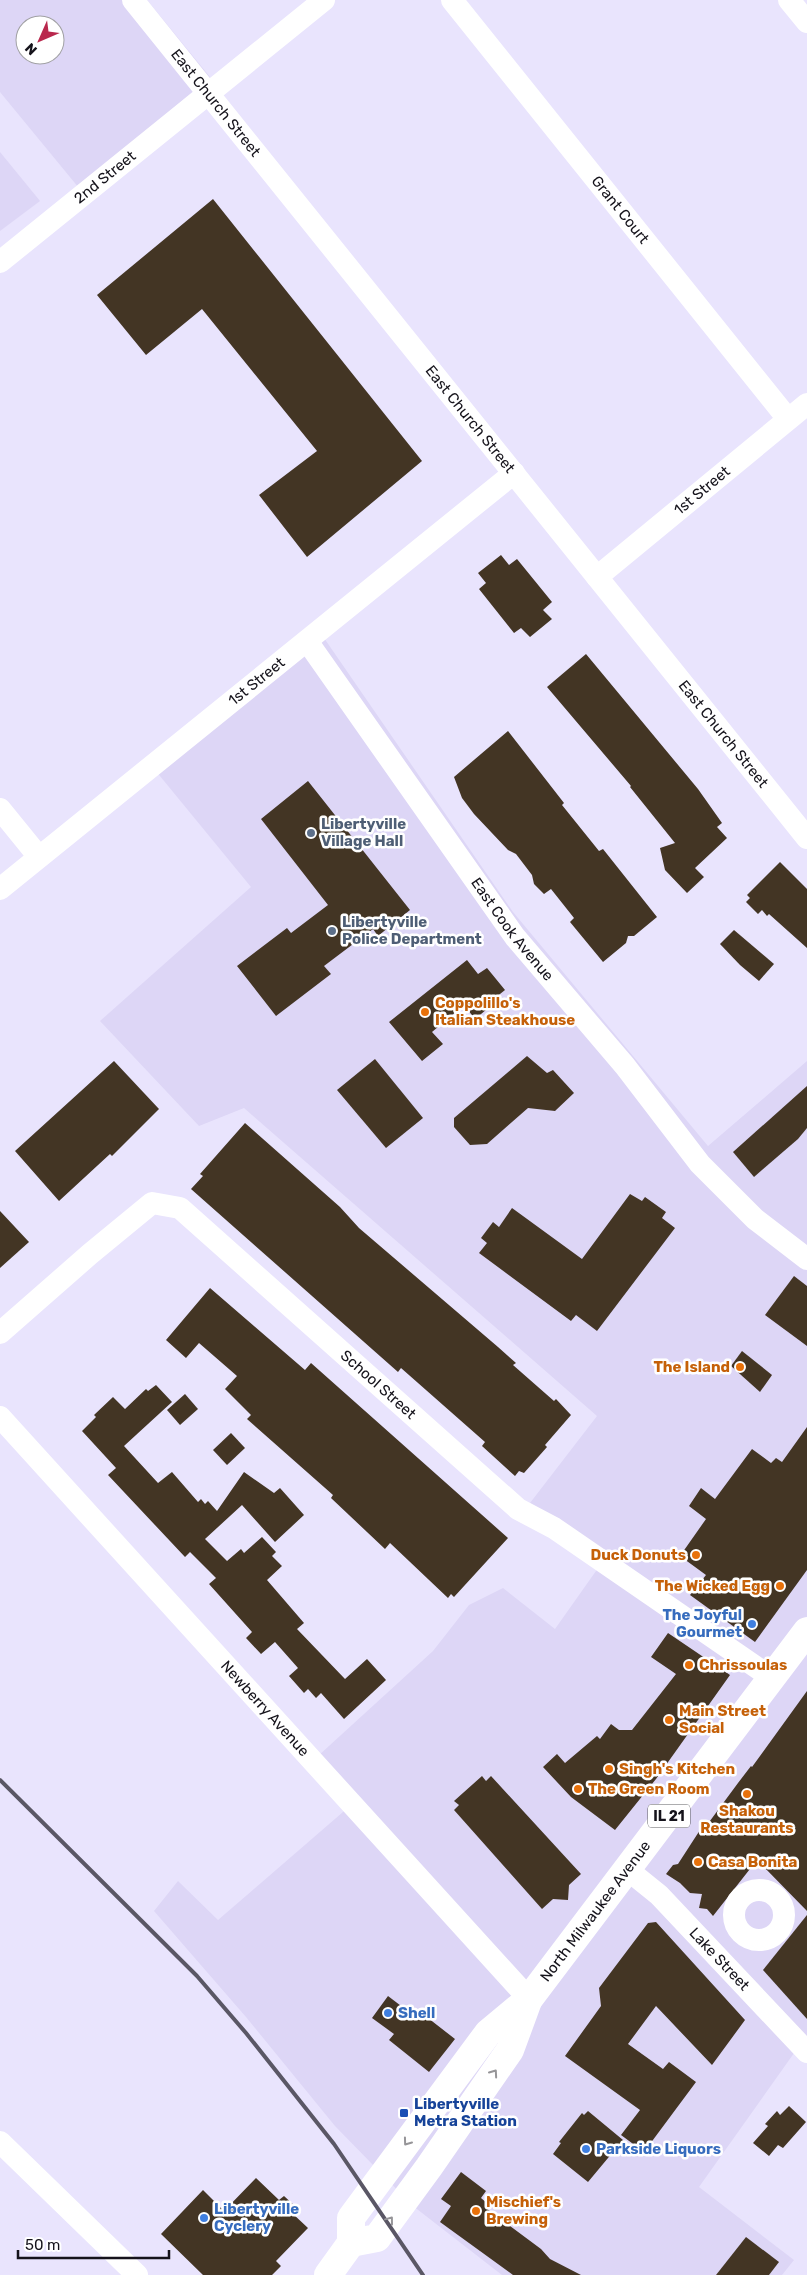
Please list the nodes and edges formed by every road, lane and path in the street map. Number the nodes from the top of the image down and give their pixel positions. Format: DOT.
graph roads {
  1 [pos="133,0"];
  2 [pos="324,0"];
  3 [pos="452,0"];
  4 [pos="789,0"];
  5 [pos="807,22"];
  6 [pos="209,93"];
  7 [pos="0,262"];
  8 [pos="807,404"];
  9 [pos="788,419"];
  10 [pos="514,474"];
  11 [pos="597,577"];
  12 [pos="307,641"];
  13 [pos="0,809"];
  14 [pos="806,836"];
  15 [pos="39,857"];
  16 [pos="0,888"];
  17 [pos="807,1258"];
  18 [pos="0,1332"];
  19 [pos="0,1417"];
  20 [pos="807,1632"];
  21 [pos="772,1678"];
  22 [pos="628,1870"];
  23 [pos="745,1936"];
  24 [pos="722,1962"];
  25 [pos="529,1999"];
  26 [pos="807,2052"];
  27 [pos="0,2142"];
  28 [pos="137,2275"];
  29 [pos="328,2275"];
  1 -- 6 [label="street, East Church Street"];
  2 -- 6 [label="street, 2nd Street"];
  3 -- 9 [label="street, Grant Court"];
  4 -- 5 [label="street"];
  6 -- 7 [label="street, 2nd Street"];
  6 -- 10 [label="street, East Church Street"];
  8 -- 9 [label="street, 1st Street"];
  9 -- 11 [label="street, 1st Street"];
  10 -- 11 [label="street, East Church Street"];
  10 -- 12 [label="street, 1st Street"];
  11 -- 14 [label="street, East Church Street"];
  12 -- 15 [label="street, 1st Street"];
  12 -- 17 [label="street, East Cook Avenue"];
  13 -- 15 [label="street"];
  15 -- 16 [label="street, 1st Street"];
  18 -- 21 [label="street, School Street"];
  19 -- 25 [label="street, Newberry Avenue"];
  20 -- 21 [label="main road, North Milwaukee Avenue / IL 21"];
  21 -- 22 [label="main road, North Milwaukee Avenue / IL 21"];
  22 -- 24 [label="street, Lake Street"];
  22 -- 25 [label="main road, North Milwaukee Avenue / IL 21"];
  23 -- 24 [label="street"];
  24 -- 26 [label="street, Lake Street"];
  25 -- 29 [label="main road, North Milwaukee Avenue / IL 21"];
  27 -- 28 [label="street"];
}
